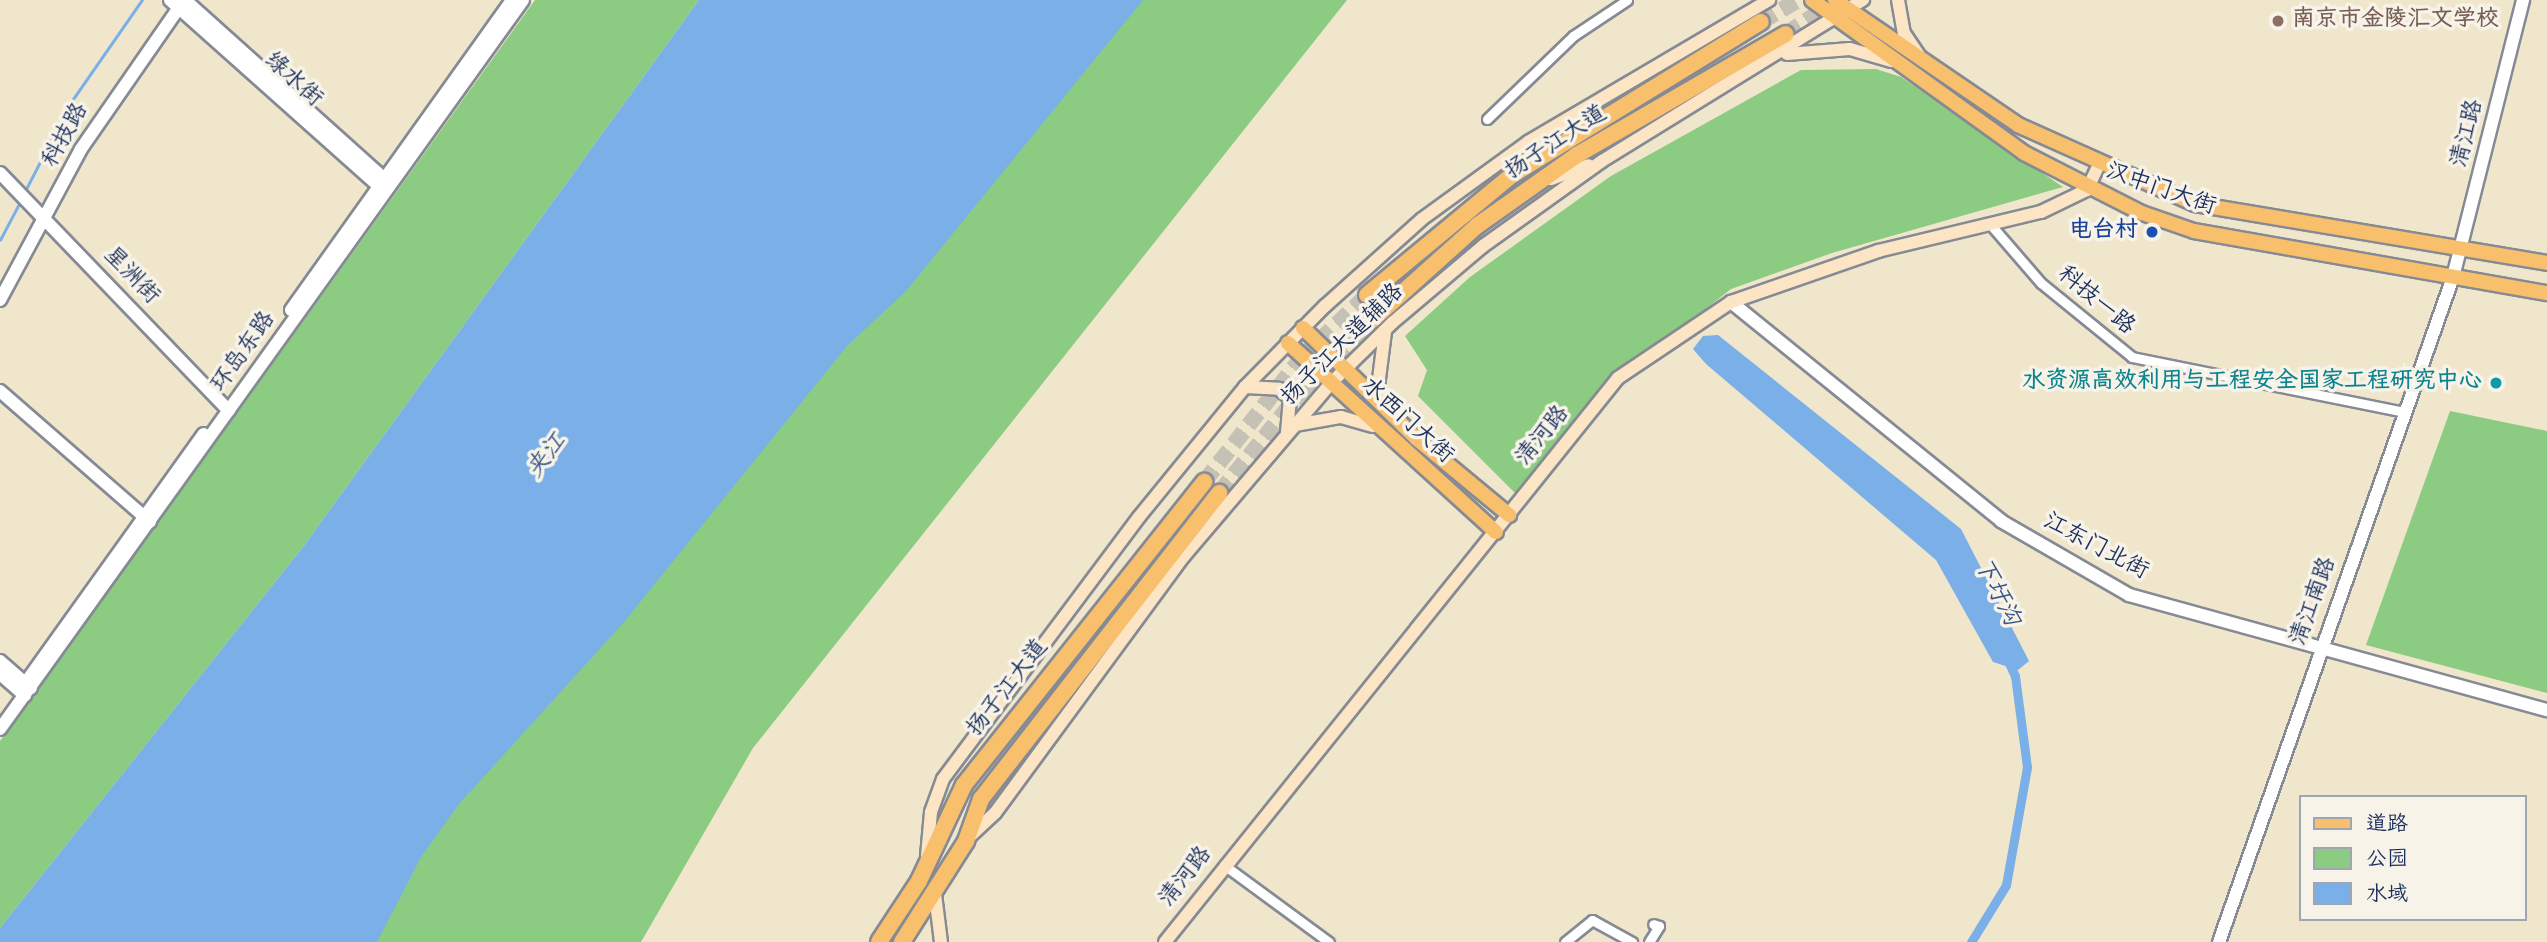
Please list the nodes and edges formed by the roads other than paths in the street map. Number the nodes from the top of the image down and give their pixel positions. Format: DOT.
graph roads {
  1 [pos="512,0"];
  2 [pos="523,0"];
  3 [pos="1627,0"];
  4 [pos="1769,0"];
  5 [pos="1812,0"];
  6 [pos="1835,0"];
  7 [pos="1898,0"];
  8 [pos="2523,0"];
  9 [pos="179,2"];
  10 [pos="1857,4"];
  11 [pos="1835,20"];
  12 [pos="1761,22"];
  13 [pos="1786,34"];
  14 [pos="1780,55"];
  15 [pos="1920,57"];
  16 [pos="1891,61"];
  17 [pos="1487,119"];
  18 [pos="1563,121"];
  19 [pos="1602,161"];
  20 [pos="2099,164"];
  21 [pos="0,173"];
  22 [pos="1512,175"];
  23 [pos="385,186"];
  24 [pos="1528,189"];
  25 [pos="2087,190"];
  26 [pos="46,220"];
  27 [pos="1990,224"];
  28 [pos="2462,248"];
  29 [pos="2547,263"];
  30 [pos="2453,277"];
  31 [pos="2547,293"];
  32 [pos="1367,295"];
  33 [pos="0,300"];
  34 [pos="1731,302"];
  35 [pos="1372,320"];
  36 [pos="1303,328"];
  37 [pos="1385,330"];
  38 [pos="1288,343"];
  39 [pos="1345,370"];
  40 [pos="1331,384"];
  41 [pos="1245,387"];
  42 [pos="0,391"];
  43 [pos="226,409"];
  44 [pos="1389,412"];
  45 [pos="2405,412"];
  46 [pos="1373,426"];
  47 [pos="1291,429"];
  48 [pos="1205,482"];
  49 [pos="1219,493"];
  50 [pos="1509,515"];
  51 [pos="148,521"];
  52 [pos="1496,532"];
  53 [pos="2321,649"];
  54 [pos="0,661"];
  55 [pos="0,674"];
  56 [pos="26,690"];
  57 [pos="1058,696"];
  58 [pos="2547,710"];
  59 [pos="0,717"];
  60 [pos="0,729"];
  61 [pos="1017,783"];
  62 [pos="966,841"];
  63 [pos="928,856"];
  64 [pos="1224,865"];
  65 [pos="935,894"];
  66 [pos="1653,924"];
  67 [pos="878,942"];
  68 [pos="902,942"];
  69 [pos="941,942"];
  70 [pos="1165,942"];
  71 [pos="1329,942"];
  72 [pos="1565,942"];
  73 [pos="1632,942"];
  74 [pos="1649,942"];
  75 [pos="2219,942"];
  1 -- 23 [label="street, 环岛东路"];
  2 -- 23 [label="street, 环岛东路"];
  3 -- 17 [label="street"];
  4 -- 18 [label="main road, 扬子江大道辅路"];
  5 -- 11 [label="main road, 汉中门大街"];
  6 -- 10 [label="main road, 汉中门大街"];
  7 -- 15 [label="main road"];
  8 -- 28 [label="street, 清江路"];
  9 -- 23 [label="street, 绿水街"];
  9 -- 26 [label="street, 科技路"];
  10 -- 11 [label="main road, 扬子江大道辅路"];
  10 -- 15 [label="main road, 汉中门大街"];
  11 -- 14 [label="main road, 扬子江大道辅路"];
  11 -- 16 [label="main road, 汉中门大街"];
  12 -- 22 [label="highway, 扬子江大道"];
  13 -- 24 [label="highway, 扬子江大道"];
  14 -- 16 [label="main road"];
  14 -- 19 [label="main road, 扬子江大道辅路"];
  15 -- 20 [label="main road, 汉中门大街"];
  16 -- 25 [label="main road, 汉中门大街"];
  18 -- 22 [label="main road"];
  18 -- 36 [label="main road, 扬子江大道辅路"];
  19 -- 24 [label="main road"];
  19 -- 37 [label="main road, 扬子江大道辅路"];
  20 -- 25 [label="main road"];
  20 -- 28 [label="main road, 汉中门大街"];
  21 -- 26 [label="street, 星洲街"];
  22 -- 32 [label="highway, 扬子江大道"];
  23 -- 43 [label="street, 环岛东路"];
  24 -- 35 [label="highway, 扬子江大道"];
  25 -- 27 [label="main road, 清河路"];
  25 -- 30 [label="main road, 汉中门大街"];
  26 -- 33 [label="street, 科技路"];
  26 -- 43 [label="street, 星洲街"];
  27 -- 34 [label="main road, 清河路"];
  27 -- 45 [label="street, 科技一路"];
  28 -- 29 [label="main road, 汉中门大街"];
  28 -- 30 [label="street, 清江路"];
  30 -- 31 [label="main road, 汉中门大街"];
  30 -- 45 [label="street, 清江南路"];
  34 -- 50 [label="main road, 清河路"];
  34 -- 53 [label="street, 江东门北街"];
  36 -- 38 [label="main road, 扬子江大道辅路"];
  36 -- 39 [label="main road, 水西门大街"];
  37 -- 39 [label="main road, 扬子江大道辅路"];
  37 -- 44 [label="main road"];
  38 -- 40 [label="main road, 水西门大街"];
  38 -- 41 [label="main road, 扬子江大道辅路"];
  39 -- 40 [label="main road, 扬子江大道辅路"];
  39 -- 44 [label="main road, 水西门大街"];
  40 -- 46 [label="main road, 水西门大街"];
  40 -- 47 [label="main road, 扬子江大道辅路"];
  41 -- 47 [label="main road"];
  41 -- 63 [label="main road, 扬子江大道辅路"];
  42 -- 51 [label="street"];
  43 -- 51 [label="street, 环岛东路"];
  44 -- 50 [label="main road, 水西门大街"];
  45 -- 53 [label="street, 清江南路"];
  46 -- 47 [label="main road"];
  46 -- 52 [label="main road, 水西门大街"];
  47 -- 61 [label="main road, 扬子江大道辅路"];
  48 -- 63 [label="highway, 扬子江大道"];
  49 -- 57 [label="highway, 扬子江大道"];
  50 -- 52 [label="main road, 清河路"];
  51 -- 56 [label="street, 环岛东路"];
  52 -- 64 [label="main road, 清河路"];
  53 -- 58 [label="street, 江东门北街"];
  53 -- 75 [label="street, 清江南路"];
  54 -- 56 [label="street"];
  55 -- 56 [label="street"];
  56 -- 59 [label="street, 环岛东路"];
  56 -- 60 [label="street, 环岛东路"];
  57 -- 61 [label="main road"];
  57 -- 62 [label="highway, 扬子江大道"];
  61 -- 62 [label="main road, 扬子江大道辅路"];
  62 -- 65 [label="highway, 扬子江大道"];
  63 -- 67 [label="highway, 扬子江大道"];
  64 -- 70 [label="main road, 清河路"];
  64 -- 71 [label="street"];
  65 -- 68 [label="highway, 扬子江大道"];
  65 -- 69 [label="main road"];
  66 -- 74 [label="street"];
  72 -- 73 [label="street"];
}
